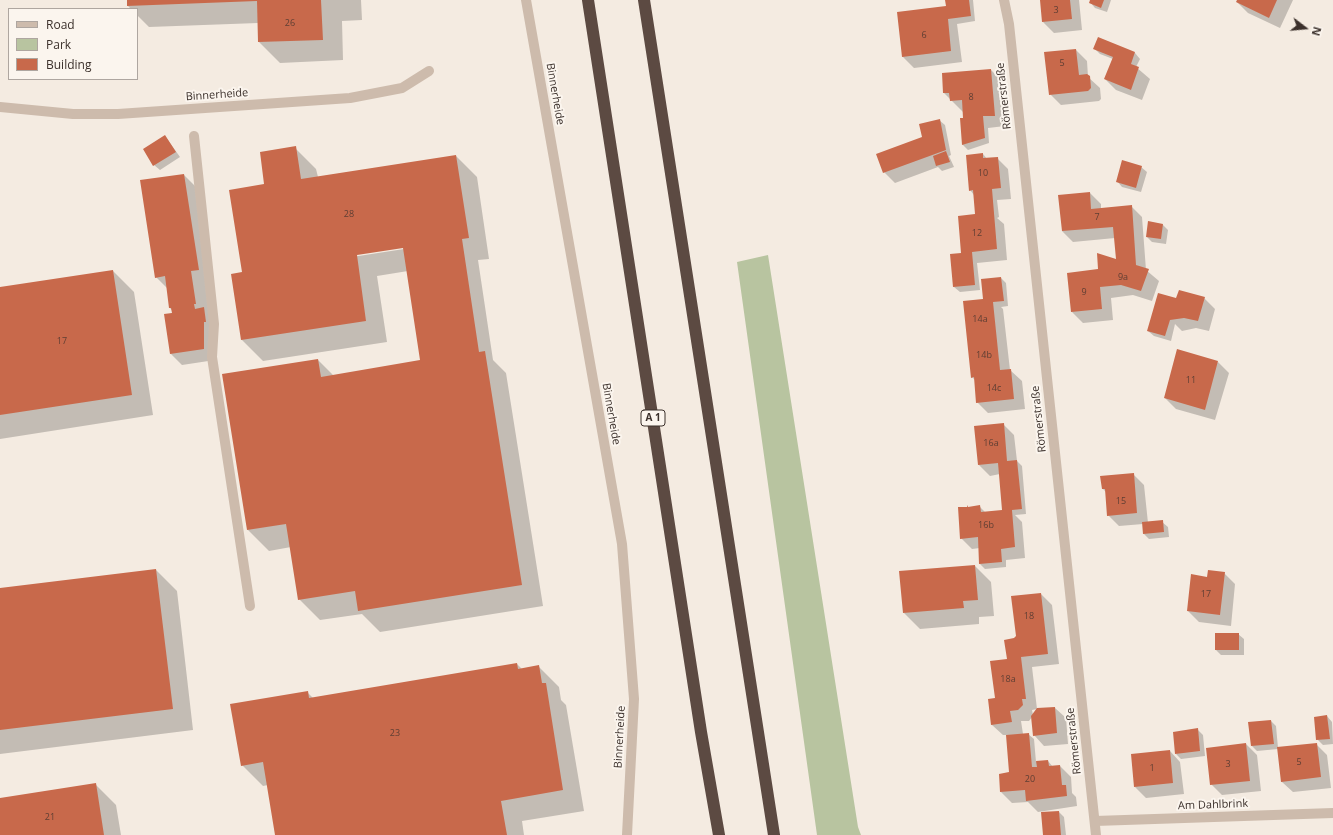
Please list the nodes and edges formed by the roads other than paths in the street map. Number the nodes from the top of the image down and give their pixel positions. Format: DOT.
graph roads {
  1 [pos="526,0"];
  2 [pos="588,0"];
  3 [pos="644,0"];
  4 [pos="1004,0"];
  5 [pos="429,70"];
  6 [pos="0,108"];
  7 [pos="194,136"];
  8 [pos="250,606"];
  9 [pos="1333,813"];
  10 [pos="1095,822"];
  11 [pos="627,835"];
  12 [pos="719,835"];
  13 [pos="774,835"];
  14 [pos="1096,835"];
  1 -- 11 [label="street, Binnerheide"];
  2 -- 12 [label="highway, A 1"];
  3 -- 13 [label="highway"];
  4 -- 10 [label="street, Römerstraße"];
  5 -- 6 [label="street, Binnerheide"];
  7 -- 8 [label="street"];
  9 -- 10 [label="street, Am Dahlbrink"];
  10 -- 14 [label="street, Römerstraße"];
}
